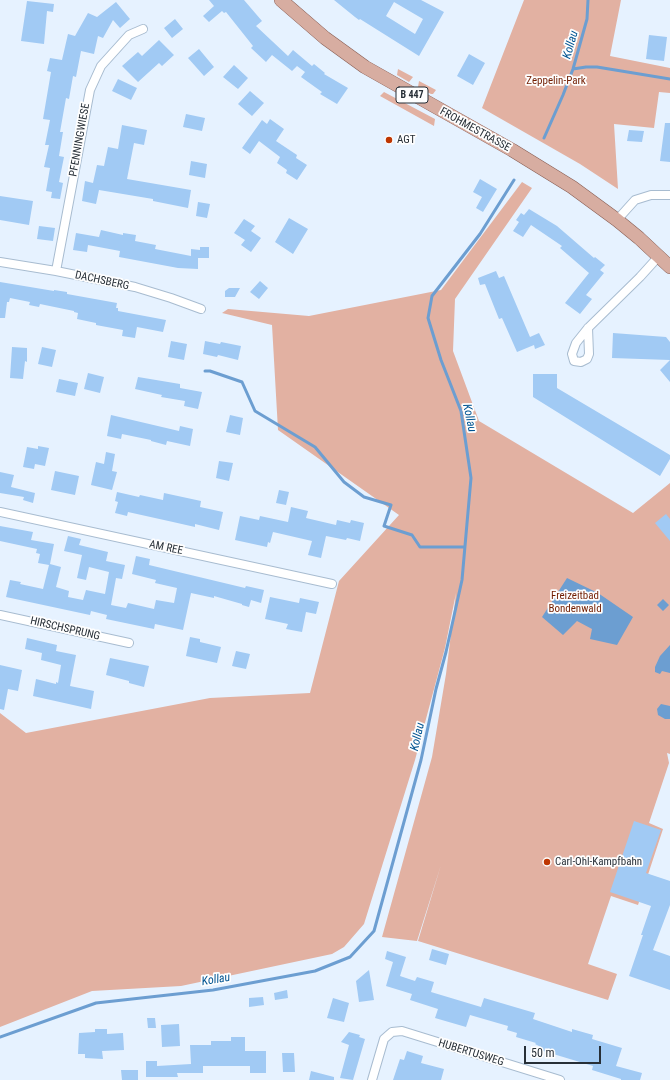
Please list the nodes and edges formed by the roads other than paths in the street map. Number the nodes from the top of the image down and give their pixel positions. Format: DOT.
graph roads {
  1 [pos="281,0"];
  2 [pos="143,29"];
  3 [pos="670,195"];
  4 [pos="617,220"];
  5 [pos="659,256"];
  6 [pos="0,262"];
  7 [pos="670,267"];
  8 [pos="56,271"];
  9 [pos="201,309"];
  10 [pos="588,328"];
  11 [pos="0,512"];
  12 [pos="332,584"];
  13 [pos="0,615"];
  14 [pos="129,643"];
  15 [pos="372,1080"];
  16 [pos="560,1080"];
  1 -- 4 [label="main road, FROHMESTRASSE / B 447"];
  2 -- 8 [label="street, PFENNINGWIESE"];
  3 -- 4 [label="street"];
  4 -- 5 [label="main road, B 447"];
  5 -- 7 [label="main road, B 447"];
  5 -- 10 [label="street"];
  6 -- 8 [label="street, DACHSBERG"];
  8 -- 9 [label="street, DACHSBERG"];
  11 -- 12 [label="street, AM REE"];
  13 -- 14 [label="street, HIRSCHSPRUNG"];
  15 -- 16 [label="street, HUBERTUSWEG"];
}
